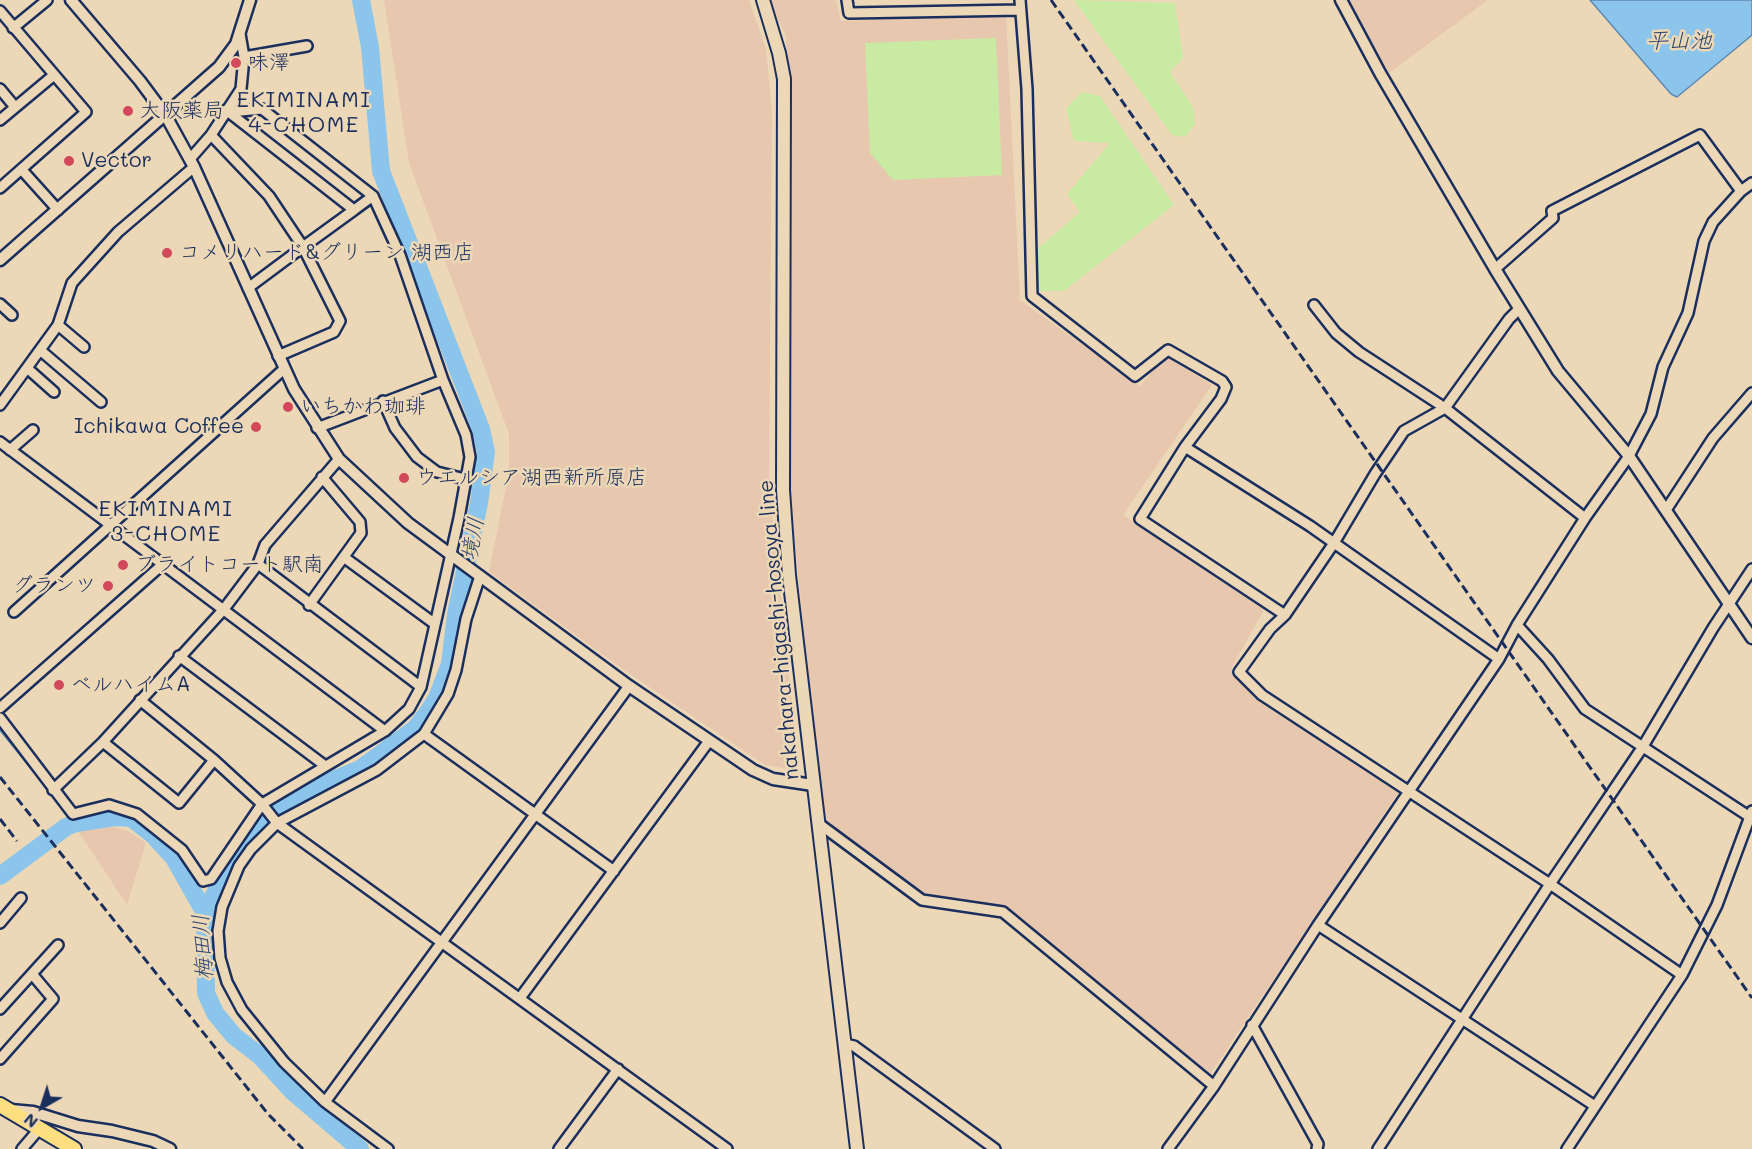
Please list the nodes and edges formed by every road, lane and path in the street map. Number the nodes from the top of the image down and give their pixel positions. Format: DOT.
graph roads {
  1 [pos="47,0"];
  2 [pos="71,0"];
  3 [pos="250,0"];
  4 [pos="763,0"];
  5 [pos="847,0"];
  6 [pos="1341,0"];
  7 [pos="1020,5"];
  8 [pos="0,11"];
  9 [pos="13,28"];
  10 [pos="240,34"];
  11 [pos="307,46"];
  12 [pos="244,57"];
  13 [pos="54,75"];
  14 [pos="0,89"];
  15 [pos="15,107"];
  16 [pos="228,111"];
  17 [pos="166,116"];
  18 [pos="0,120"];
  19 [pos="210,135"];
  20 [pos="192,163"];
  21 [pos="22,170"];
  22 [pos="1752,183"];
  23 [pos="0,188"];
  24 [pos="1741,191"];
  25 [pos="373,196"];
  26 [pos="58,210"];
  27 [pos="354,210"];
  28 [pos="303,247"];
  29 [pos="0,260"];
  30 [pos="1495,269"];
  31 [pos="248,288"];
  32 [pos="0,304"];
  33 [pos="1314,305"];
  34 [pos="1519,309"];
  35 [pos="12,315"];
  36 [pos="58,326"];
  37 [pos="84,347"];
  38 [pos="40,350"];
  39 [pos="278,356"];
  40 [pos="27,368"];
  41 [pos="284,369"];
  42 [pos="443,380"];
  43 [pos="54,392"];
  44 [pos="1752,393"];
  45 [pos="383,401"];
  46 [pos="101,402"];
  47 [pos="0,405"];
  48 [pos="1445,408"];
  49 [pos="317,428"];
  50 [pos="33,430"];
  51 [pos="0,442"];
  52 [pos="1185,447"];
  53 [pos="10,450"];
  54 [pos="1629,456"];
  55 [pos="339,459"];
  56 [pos="322,477"];
  57 [pos="465,479"];
  58 [pos="1666,510"];
  59 [pos="1585,518"];
  60 [pos="109,524"];
  61 [pos="1334,543"];
  62 [pos="450,554"];
  63 [pos="345,558"];
  64 [pos="163,564"];
  65 [pos="258,564"];
  66 [pos="1752,569"];
  67 [pos="477,574"];
  68 [pos="1730,604"];
  69 [pos="309,605"];
  70 [pos="224,609"];
  71 [pos="14,612"];
  72 [pos="1285,615"];
  73 [pos="435,624"];
  74 [pos="1517,625"];
  75 [pos="1752,638"];
  76 [pos="179,656"];
  77 [pos="1499,659"];
  78 [pos="629,686"];
  79 [pos="421,687"];
  80 [pos="140,700"];
  81 [pos="0,708"];
  82 [pos="0,718"];
  83 [pos="385,731"];
  84 [pos="424,734"];
  85 [pos="709,741"];
  86 [pos="103,742"];
  87 [pos="1642,748"];
  88 [pos="214,760"];
  89 [pos="324,765"];
  90 [pos="813,785"];
  91 [pos="53,790"];
  92 [pos="1409,791"];
  93 [pos="262,804"];
  94 [pos="534,814"];
  95 [pos="1751,814"];
  96 [pos="277,823"];
  97 [pos="818,823"];
  98 [pos="614,872"];
  99 [pos="1550,884"];
  100 [pos="21,898"];
  101 [pos="0,923"];
  102 [pos="1318,925"];
  103 [pos="444,943"];
  104 [pos="58,945"];
  105 [pos="32,974"];
  106 [pos="1682,975"];
  107 [pos="520,998"];
  108 [pos="0,1009"];
  109 [pos="1462,1020"];
  110 [pos="1252,1025"];
  111 [pos="845,1044"];
  112 [pos="0,1059"];
  113 [pos="618,1069"];
  114 [pos="1214,1086"];
  115 [pos="325,1102"];
  116 [pos="1594,1106"];
  117 [pos="3,1107"];
  118 [pos="40,1128"];
  119 [pos="22,1149"];
  120 [pos="74,1149"];
  121 [pos="170,1149"];
  122 [pos="387,1149"];
  123 [pos="559,1149"];
  124 [pos="727,1149"];
  125 [pos="857,1149"];
  126 [pos="995,1149"];
  127 [pos="1168,1149"];
  128 [pos="1317,1149"];
  129 [pos="1378,1149"];
  130 [pos="1567,1149"];
  1 -- 9 [label="street"];
  2 -- 17 [label="street"];
  3 -- 10 [label="street"];
  4 -- 90 [label="main road, nakahara-higashi-hosoya line"];
  5 -- 7 [label="street"];
  6 -- 30 [label="street"];
  7 -- 52 [label="street"];
  8 -- 9 [label="street"];
  9 -- 13 [label="street"];
  10 -- 12 [label="street"];
  10 -- 17 [label="street"];
  11 -- 12 [label="street"];
  12 -- 16 [label="street"];
  13 -- 15 [label="street"];
  13 -- 21 [label="street"];
  14 -- 15 [label="street"];
  15 -- 18 [label="street"];
  16 -- 19 [label="street"];
  16 -- 25 [label="street"];
  16 -- 27 [label="street"];
  17 -- 20 [label="street"];
  17 -- 26 [label="street"];
  19 -- 20 [label="street"];
  19 -- 28 [label="street"];
  20 -- 31 [label="street"];
  20 -- 36 [label="street"];
  21 -- 23 [label="street"];
  21 -- 26 [label="street"];
  22 -- 24 [label="street"];
  24 -- 30 [label="street"];
  24 -- 54 [label="street"];
  25 -- 27 [label="street"];
  25 -- 42 [label="street"];
  26 -- 29 [label="street"];
  27 -- 28 [label="street"];
  28 -- 31 [label="street"];
  28 -- 39 [label="street"];
  30 -- 34 [label="street"];
  31 -- 39 [label="street"];
  32 -- 35 [label="street"];
  33 -- 48 [label="street"];
  34 -- 48 [label="street"];
  34 -- 54 [label="street"];
  36 -- 37 [label="street"];
  36 -- 38 [label="street"];
  38 -- 40 [label="street"];
  38 -- 46 [label="street"];
  39 -- 41 [label="street"];
  40 -- 43 [label="street"];
  40 -- 47 [label="street"];
  41 -- 49 [label="street"];
  41 -- 60 [label="street"];
  42 -- 45 [label="street"];
  42 -- 57 [label="street"];
  44 -- 58 [label="street"];
  45 -- 49 [label="street"];
  45 -- 57 [label="street"];
  48 -- 59 [label="street"];
  48 -- 61 [label="street"];
  49 -- 55 [label="street"];
  50 -- 53 [label="street"];
  51 -- 53 [label="street"];
  52 -- 61 [label="street"];
  52 -- 72 [label="street"];
  53 -- 60 [label="street"];
  54 -- 58 [label="street"];
  54 -- 59 [label="street"];
  55 -- 56 [label="street"];
  55 -- 62 [label="street"];
  56 -- 63 [label="street"];
  56 -- 65 [label="street"];
  57 -- 62 [label="street"];
  58 -- 68 [label="street"];
  59 -- 74 [label="street"];
  60 -- 64 [label="street"];
  60 -- 71 [label="street"];
  61 -- 72 [label="street"];
  61 -- 77 [label="street"];
  62 -- 67 [label="street"];
  62 -- 73 [label="street"];
  63 -- 69 [label="street"];
  63 -- 73 [label="street"];
  64 -- 70 [label="street"];
  64 -- 81 [label="street"];
  65 -- 69 [label="street"];
  65 -- 70 [label="street"];
  66 -- 68 [label="street"];
  67 -- 78 [label="street"];
  67 -- 84 [label="street"];
  68 -- 75 [label="street"];
  68 -- 87 [label="street"];
  69 -- 79 [label="street"];
  70 -- 76 [label="street"];
  70 -- 83 [label="street"];
  72 -- 92 [label="street"];
  73 -- 79 [label="street"];
  74 -- 77 [label="street"];
  74 -- 87 [label="street"];
  76 -- 80 [label="street"];
  76 -- 89 [label="street"];
  77 -- 92 [label="street"];
  78 -- 85 [label="street"];
  78 -- 94 [label="street"];
  79 -- 83 [label="street"];
  80 -- 86 [label="street"];
  80 -- 88 [label="street"];
  82 -- 91 [label="street"];
  83 -- 89 [label="street"];
  84 -- 94 [label="street"];
  84 -- 96 [label="street"];
  85 -- 90 [label="street"];
  85 -- 98 [label="street"];
  86 -- 88 [label="street"];
  86 -- 91 [label="street"];
  87 -- 95 [label="street"];
  87 -- 99 [label="street"];
  88 -- 93 [label="street"];
  89 -- 93 [label="street"];
  90 -- 97 [label="main road, nakahara-higashi-hosoya line"];
  91 -- 93 [label="street"];
  92 -- 99 [label="street"];
  92 -- 102 [label="street"];
  93 -- 96 [label="street"];
  94 -- 98 [label="street"];
  94 -- 103 [label="street"];
  95 -- 106 [label="street"];
  96 -- 103 [label="street"];
  96 -- 115 [label="street"];
  97 -- 111 [label="main road, nakahara-higashi-hosoya line"];
  97 -- 114 [label="street"];
  98 -- 107 [label="street"];
  99 -- 106 [label="street"];
  99 -- 109 [label="street"];
  100 -- 101 [label="street"];
  102 -- 109 [label="street"];
  102 -- 110 [label="street"];
  103 -- 107 [label="street"];
  103 -- 115 [label="street"];
  104 -- 105 [label="street"];
  105 -- 108 [label="street"];
  105 -- 112 [label="street"];
  106 -- 116 [label="street"];
  107 -- 113 [label="street"];
  109 -- 116 [label="street"];
  109 -- 129 [label="street"];
  110 -- 114 [label="street"];
  110 -- 128 [label="street"];
  111 -- 125 [label="main road, nakahara-higashi-hosoya line"];
  111 -- 126 [label="street"];
  113 -- 123 [label="street"];
  113 -- 124 [label="street"];
  114 -- 127 [label="street"];
  115 -- 122 [label="street"];
  116 -- 130 [label="street"];
  117 -- 118 [label="main road"];
  117 -- 121 [label="street"];
  118 -- 119 [label="street"];
  118 -- 120 [label="main road"];
}
